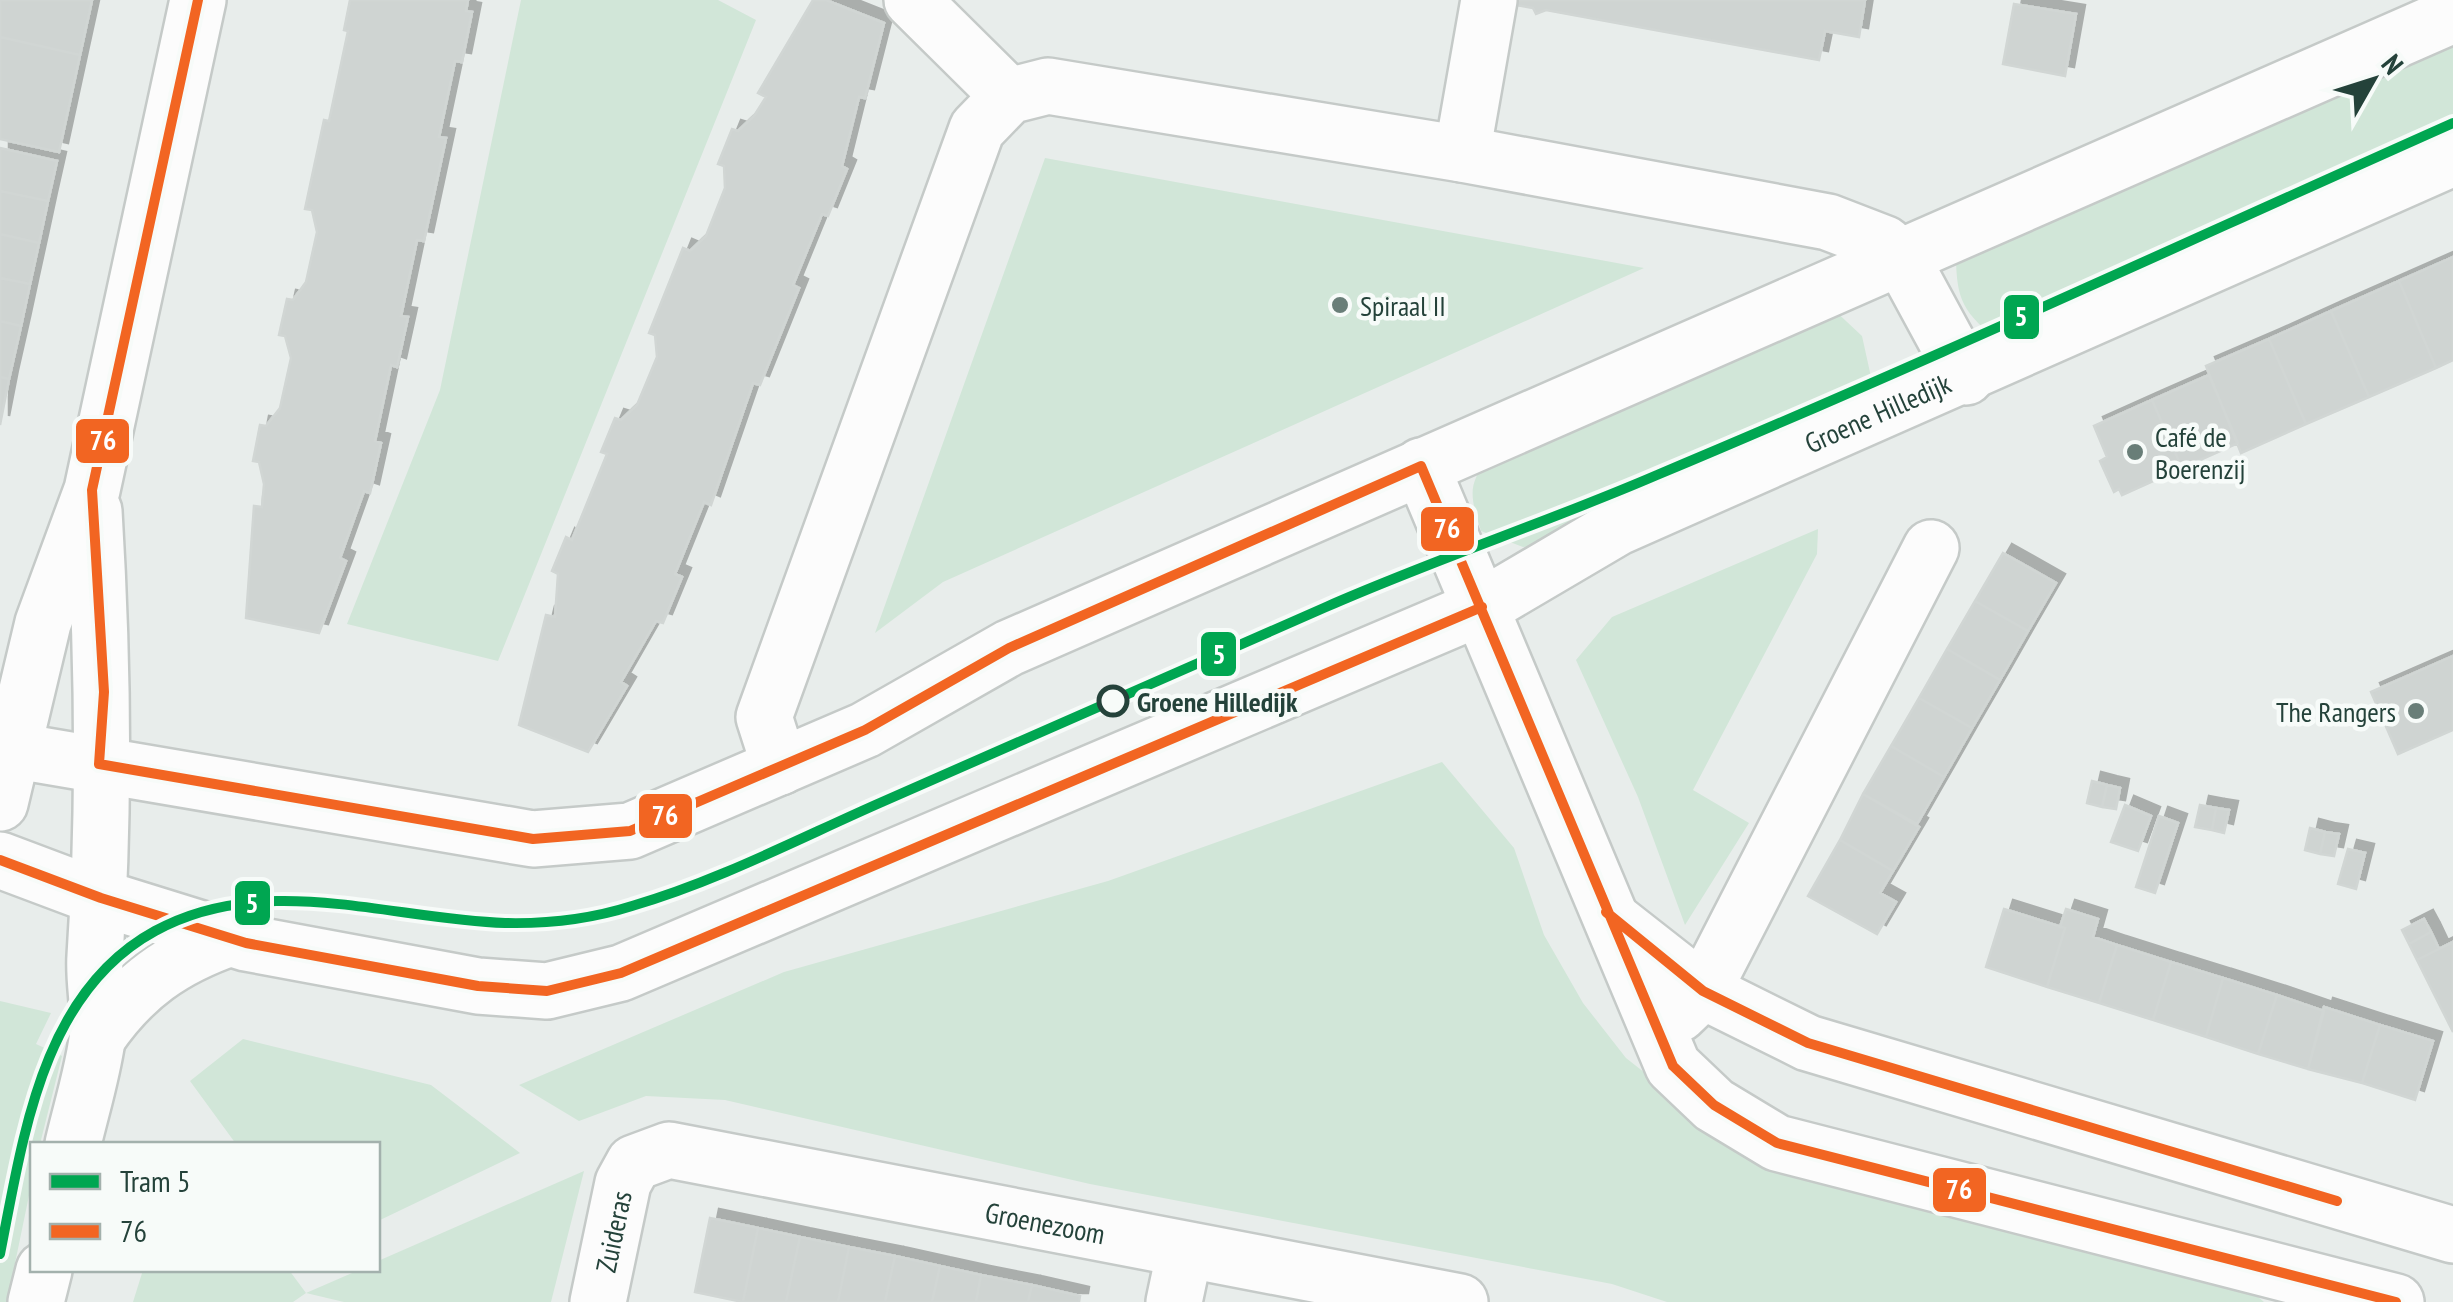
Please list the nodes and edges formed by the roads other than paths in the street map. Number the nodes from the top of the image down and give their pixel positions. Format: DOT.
graph roads {
  1 [pos="198,0"];
  2 [pos="912,0"];
  3 [pos="1489,0"];
  4 [pos="2453,15"];
  5 [pos="1009,96"];
  6 [pos="1462,154"];
  7 [pos="2453,158"];
  8 [pos="1902,259"];
  9 [pos="1966,376"];
  10 [pos="1421,466"];
  11 [pos="92,490"];
  12 [pos="1931,548"];
  13 [pos="1482,607"];
  14 [pos="8,749"];
  15 [pos="99,764"];
  16 [pos="780,767"];
  17 [pos="0,804"];
  18 [pos="0,860"];
  19 [pos="100,898"];
  20 [pos="1608,917"];
  21 [pos="231,938"];
  22 [pos="1703,991"];
  23 [pos="1659,1034"];
  24 [pos="98,1037"];
  25 [pos="73,1142"];
  26 [pos="634,1163"];
  27 [pos="2446,1228"];
  28 [pos="44,1272"];
  29 [pos="1179,1276"];
  30 [pos="2376,1300"];
  31 [pos="36,1302"];
  32 [pos="598,1302"];
  33 [pos="1460,1302"];
  1 -- 11 [label="street"];
  2 -- 5 [label="street"];
  3 -- 6 [label="street"];
  4 -- 8 [label="street"];
  5 -- 6 [label="street"];
  5 -- 16 [label="street"];
  6 -- 8 [label="street"];
  7 -- 9 [label="street, Groene Hilledijk"];
  8 -- 9 [label="street, Groene Hilledijk"];
  8 -- 10 [label="street"];
  9 -- 13 [label="street, Groene Hilledijk"];
  10 -- 13 [label="street"];
  10 -- 16 [label="street"];
  11 -- 14 [label="street"];
  11 -- 15 [label="street"];
  12 -- 22 [label="street"];
  13 -- 20 [label="street"];
  13 -- 21 [label="street, Groene Hilledijk"];
  14 -- 15 [label="street"];
  14 -- 17 [label="street"];
  15 -- 16 [label="street"];
  15 -- 19 [label="street"];
  18 -- 19 [label="street, Groene Hilledijk"];
  19 -- 21 [label="street, Groene Hilledijk"];
  19 -- 24 [label="street"];
  20 -- 22 [label="street"];
  20 -- 23 [label="street"];
  21 -- 24 [label="street"];
  22 -- 23 [label="street"];
  22 -- 27 [label="street"];
  23 -- 30 [label="street"];
  24 -- 25 [label="street"];
  26 -- 29 [label="street, Groenezoom"];
  26 -- 32 [label="street, Zuideras"];
  27 -- 30 [label="street"];
  28 -- 31 [label="street"];
  29 -- 33 [label="street, Groenezoom"];
}
